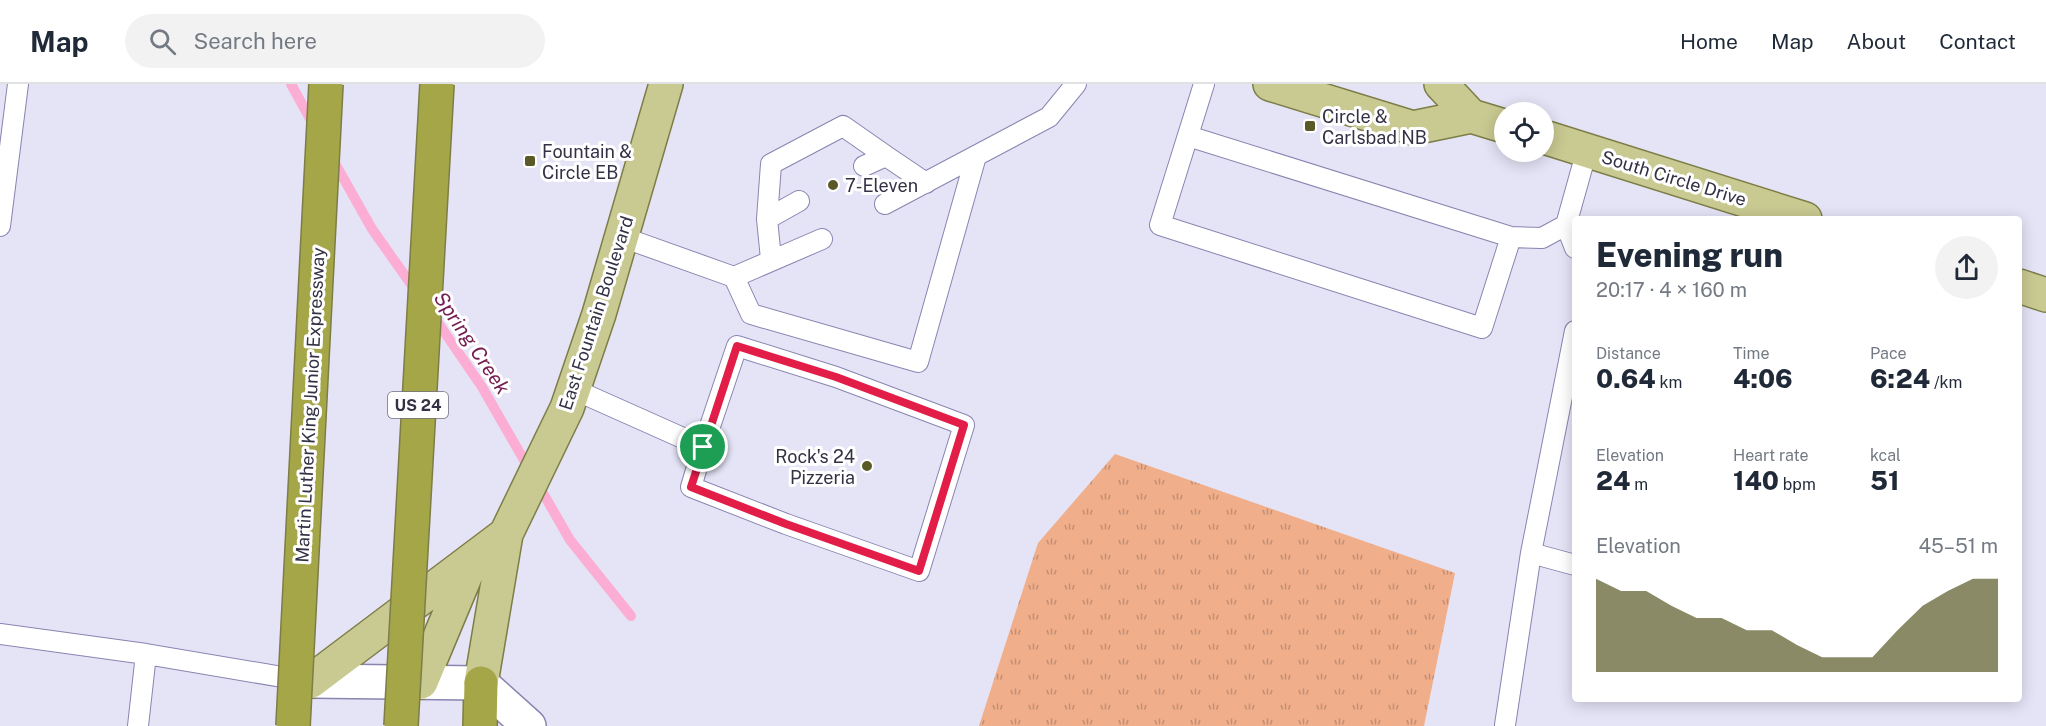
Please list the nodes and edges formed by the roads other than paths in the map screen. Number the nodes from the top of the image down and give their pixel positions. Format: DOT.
graph roads {
  1 [pos="18,84"];
  2 [pos="326,84"];
  3 [pos="437,84"];
  4 [pos="666,84"];
  5 [pos="1076,84"];
  6 [pos="1204,84"];
  7 [pos="1270,84"];
  8 [pos="1441,84"];
  9 [pos="1471,116"];
  10 [pos="1494,123"];
  11 [pos="1188,136"];
  12 [pos="1554,140"];
  13 [pos="1587,150"];
  14 [pos="886,156"];
  15 [pos="976,156"];
  16 [pos="4,160"];
  17 [pos="864,166"];
  18 [pos="926,183"];
  19 [pos="799,201"];
  20 [pos="885,204"];
  21 [pos="1796,216"];
  22 [pos="767,219"];
  23 [pos="1566,225"];
  24 [pos="0,226"];
  25 [pos="622,237"];
  26 [pos="1511,237"];
  27 [pos="822,239"];
  28 [pos="1572,240"];
  29 [pos="771,259"];
  30 [pos="734,277"];
  31 [pos="2022,287"];
  32 [pos="2046,295"];
  33 [pos="1572,346"];
  34 [pos="570,399"];
  35 [pos="703,447"];
  36 [pos="506,534"];
  37 [pos="1531,552"];
  38 [pos="473,558"];
  39 [pos="1572,564"];
  40 [pos="0,634"];
  41 [pos="146,654"];
  42 [pos="311,681"];
  43 [pos="421,682"];
  44 [pos="481,683"];
  45 [pos="1505,725"];
  46 [pos="138,726"];
  47 [pos="280,726"];
  48 [pos="293,726"];
  49 [pos="401,726"];
  50 [pos="480,726"];
  51 [pos="529,726"];
  1 -- 16 [label="lane"];
  2 -- 48 [label="highway, Martin Luther King Junior Expressway, bridge"];
  3 -- 49 [label="highway, US 24, bridge"];
  4 -- 25 [label="main road, East Fountain Boulevard"];
  5 -- 15 [label="lane"];
  6 -- 11 [label="lane"];
  7 -- 9 [label="main road"];
  8 -- 9 [label="main road"];
  9 -- 10 [label="main road"];
  11 -- 26 [label="lane"];
  11 -- 26 [label="lane"];
  12 -- 13 [label="main road, South Circle Drive"];
  13 -- 21 [label="main road, South Circle Drive"];
  13 -- 23 [label="lane"];
  14 -- 17 [label="lane"];
  14 -- 18 [label="lane"];
  14 -- 22 [label="lane"];
  15 -- 18 [label="lane"];
  15 -- 30 [label="lane"];
  16 -- 24 [label="lane"];
  18 -- 20 [label="lane"];
  19 -- 22 [label="lane"];
  22 -- 29 [label="lane"];
  23 -- 26 [label="lane"];
  23 -- 28 [label="lane"];
  25 -- 30 [label="lane"];
  25 -- 34 [label="main road, East Fountain Boulevard"];
  27 -- 29 [label="lane"];
  29 -- 30 [label="lane"];
  31 -- 32 [label="main road"];
  33 -- 37 [label="lane"];
  34 -- 35 [label="lane"];
  34 -- 36 [label="main road, East Fountain Boulevard"];
  35 -- 35 [label="lane"];
  36 -- 38 [label="main road, East Fountain Boulevard"];
  36 -- 44 [label="main road, East Fountain Boulevard"];
  37 -- 39 [label="lane"];
  37 -- 45 [label="lane"];
  38 -- 42 [label="main road, East Fountain Boulevard"];
  38 -- 43 [label="main road"];
  40 -- 41 [label="lane"];
  41 -- 42 [label="lane"];
  41 -- 46 [label="lane"];
  42 -- 43 [label="street"];
  42 -- 47 [label="highway"];
  43 -- 44 [label="street"];
  44 -- 50 [label="highway"];
  44 -- 51 [label="street"];
}
